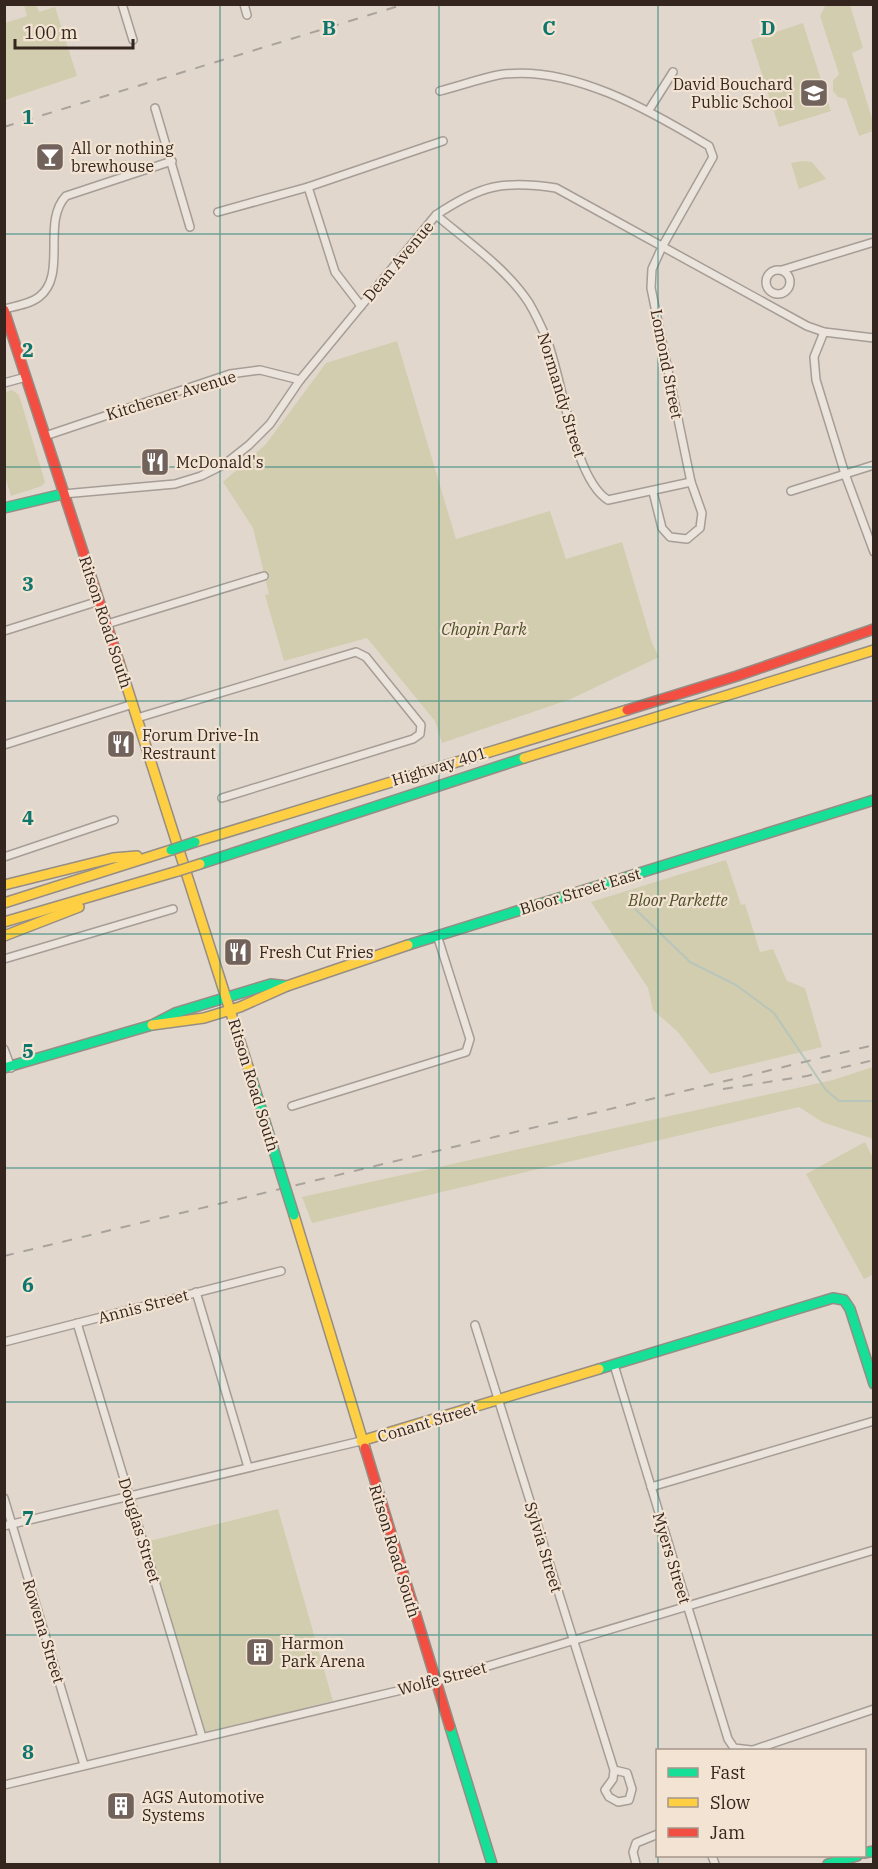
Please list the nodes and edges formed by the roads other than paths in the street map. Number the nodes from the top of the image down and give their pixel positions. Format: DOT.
graph roads {
  1 [pos="122,4"];
  2 [pos="244,4"];
  3 [pos="247,15"];
  4 [pos="133,40"];
  5 [pos="673,72"];
  6 [pos="440,91"];
  7 [pos="155,108"];
  8 [pos="649,110"];
  9 [pos="442,141"];
  10 [pos="172,161"];
  11 [pos="308,187"];
  12 [pos="218,212"];
  13 [pos="436,215"];
  14 [pos="190,227"];
  15 [pos="873,242"];
  16 [pos="662,247"];
  17 [pos="782,270"];
  18 [pos="361,306"];
  19 [pos="4,310"];
  20 [pos="824,332"];
  21 [pos="873,338"];
  22 [pos="26,377"];
  23 [pos="300,380"];
  24 [pos="4,383"];
  25 [pos="45,436"];
  26 [pos="873,465"];
  27 [pos="845,474"];
  28 [pos="691,482"];
  29 [pos="791,491"];
  30 [pos="653,492"];
  31 [pos="63,494"];
  32 [pos="4,508"];
  33 [pos="873,552"];
  34 [pos="264,576"];
  35 [pos="99,601"];
  36 [pos="107,624"];
  37 [pos="873,629"];
  38 [pos="4,631"];
  39 [pos="873,650"];
  40 [pos="133,704"];
  41 [pos="137,718"];
  42 [pos="4,745"];
  43 [pos="222,798"];
  44 [pos="873,800"];
  45 [pos="114,820"];
  46 [pos="156,855"];
  47 [pos="4,857"];
  48 [pos="148,881"];
  49 [pos="4,885"];
  50 [pos="4,903"];
  51 [pos="172,909"];
  52 [pos="4,921"];
  53 [pos="437,935"];
  54 [pos="4,936"];
  55 [pos="4,960"];
  56 [pos="287,986"];
  57 [pos="226,998"];
  58 [pos="230,1009"];
  59 [pos="152,1025"];
  60 [pos="4,1049"];
  61 [pos="7,1070"];
  62 [pos="292,1106"];
  63 [pos="281,1271"];
  64 [pos="196,1292"];
  65 [pos="77,1323"];
  66 [pos="475,1325"];
  67 [pos="4,1342"];
  68 [pos="614,1365"];
  69 [pos="873,1384"];
  70 [pos="499,1400"];
  71 [pos="873,1421"];
  72 [pos="361,1441"];
  73 [pos="248,1467"];
  74 [pos="651,1487"];
  75 [pos="130,1496"];
  76 [pos="4,1498"];
  77 [pos="8,1525"];
  78 [pos="873,1550"];
  79 [pos="687,1607"];
  80 [pos="573,1640"];
  81 [pos="435,1682"];
  82 [pos="873,1709"];
  83 [pos="202,1737"];
  84 [pos="743,1749"];
  85 [pos="755,1749"];
  86 [pos="84,1765"];
  87 [pos="614,1770"];
  88 [pos="4,1785"];
  89 [pos="656,1834"];
  90 [pos="853,1857"];
  91 [pos="492,1864"];
  92 [pos="636,1864"];
  93 [pos="828,1864"];
  1 -- 4 [label="street"];
  2 -- 3 [label="street"];
  5 -- 8 [label="street"];
  6 -- 8 [label="street, Lomond Street"];
  7 -- 10 [label="street"];
  8 -- 16 [label="street, Lomond Street"];
  9 -- 11 [label="street"];
  10 -- 14 [label="street"];
  10 -- 19 [label="street"];
  11 -- 12 [label="street"];
  11 -- 18 [label="street"];
  13 -- 16 [label="street, Dean Avenue"];
  13 -- 18 [label="street, Dean Avenue"];
  13 -- 30 [label="street, Normandy Street"];
  15 -- 17 [label="street"];
  16 -- 20 [label="street, Dean Avenue"];
  16 -- 28 [label="street, Lomond Street"];
  18 -- 23 [label="street, Dean Avenue"];
  19 -- 22 [label="main road, Ritson Road South"];
  20 -- 21 [label="street, Dean Avenue"];
  20 -- 27 [label="street"];
  22 -- 24 [label="street"];
  22 -- 25 [label="main road, Ritson Road South"];
  23 -- 25 [label="street, Kitchener Avenue"];
  23 -- 31 [label="street, Dean Avenue"];
  25 -- 31 [label="main road, Ritson Road South"];
  26 -- 27 [label="street"];
  27 -- 29 [label="street"];
  27 -- 33 [label="street"];
  28 -- 30 [label="street"];
  28 -- 30 [label="street"];
  31 -- 32 [label="main road"];
  31 -- 35 [label="main road, Ritson Road South"];
  34 -- 36 [label="street"];
  35 -- 36 [label="main road, Ritson Road South"];
  35 -- 38 [label="street"];
  36 -- 40 [label="main road, Ritson Road South"];
  37 -- 46 [label="main road, Highway 401, bridge"];
  39 -- 48 [label="main road, Highway 401, bridge"];
  40 -- 41 [label="main road, Ritson Road South"];
  40 -- 42 [label="street"];
  41 -- 43 [label="street"];
  41 -- 57 [label="main road, Ritson Road South"];
  44 -- 53 [label="main road, Bloor Street East"];
  45 -- 47 [label="street"];
  46 -- 49 [label="main road"];
  46 -- 50 [label="main road, Highway 401"];
  48 -- 52 [label="main road, Highway 401"];
  48 -- 54 [label="main road"];
  51 -- 55 [label="street"];
  53 -- 56 [label="main road, Bloor Street East"];
  53 -- 62 [label="street"];
  56 -- 57 [label="main road, Bloor Street East"];
  56 -- 58 [label="main road, Bloor Street East"];
  57 -- 58 [label="main road, Ritson Road South"];
  57 -- 59 [label="main road, Bloor Street East"];
  58 -- 59 [label="main road, Bloor Street East"];
  58 -- 72 [label="main road, Ritson Road South, bridge"];
  59 -- 61 [label="main road, Bloor Street East"];
  60 -- 61 [label="street"];
  63 -- 64 [label="street, Annis Street"];
  64 -- 65 [label="street, Annis Street"];
  64 -- 73 [label="street"];
  65 -- 67 [label="street, Annis Street"];
  65 -- 75 [label="street, Douglas Street"];
  66 -- 70 [label="street, Sylvia Street"];
  68 -- 69 [label="main road, Conant Street"];
  68 -- 70 [label="main road, Conant Street"];
  68 -- 74 [label="street, Myers Street"];
  70 -- 72 [label="main road, Conant Street"];
  70 -- 80 [label="street, Sylvia Street"];
  71 -- 74 [label="street"];
  72 -- 73 [label="street, Conant Street"];
  72 -- 81 [label="main road, Ritson Road South"];
  73 -- 75 [label="street, Conant Street"];
  74 -- 79 [label="street, Myers Street"];
  75 -- 77 [label="street, Conant Street"];
  75 -- 83 [label="street, Douglas Street"];
  76 -- 77 [label="street, Rowena Street"];
  77 -- 86 [label="street, Rowena Street"];
  78 -- 79 [label="street, Wolfe Street"];
  79 -- 80 [label="street, Wolfe Street"];
  79 -- 84 [label="street, Myers Street"];
  80 -- 81 [label="street, Wolfe Street"];
  80 -- 87 [label="street, Sylvia Street"];
  81 -- 83 [label="street, Wolfe Street"];
  81 -- 91 [label="main road, Ritson Road South"];
  82 -- 85 [label="street"];
  83 -- 86 [label="street, Wolfe Street"];
  86 -- 88 [label="street, Wolfe Street"];
  87 -- 87 [label="street, Sylvia Street"];
  89 -- 92 [label="street"];
  90 -- 93 [label="main road"];
}
